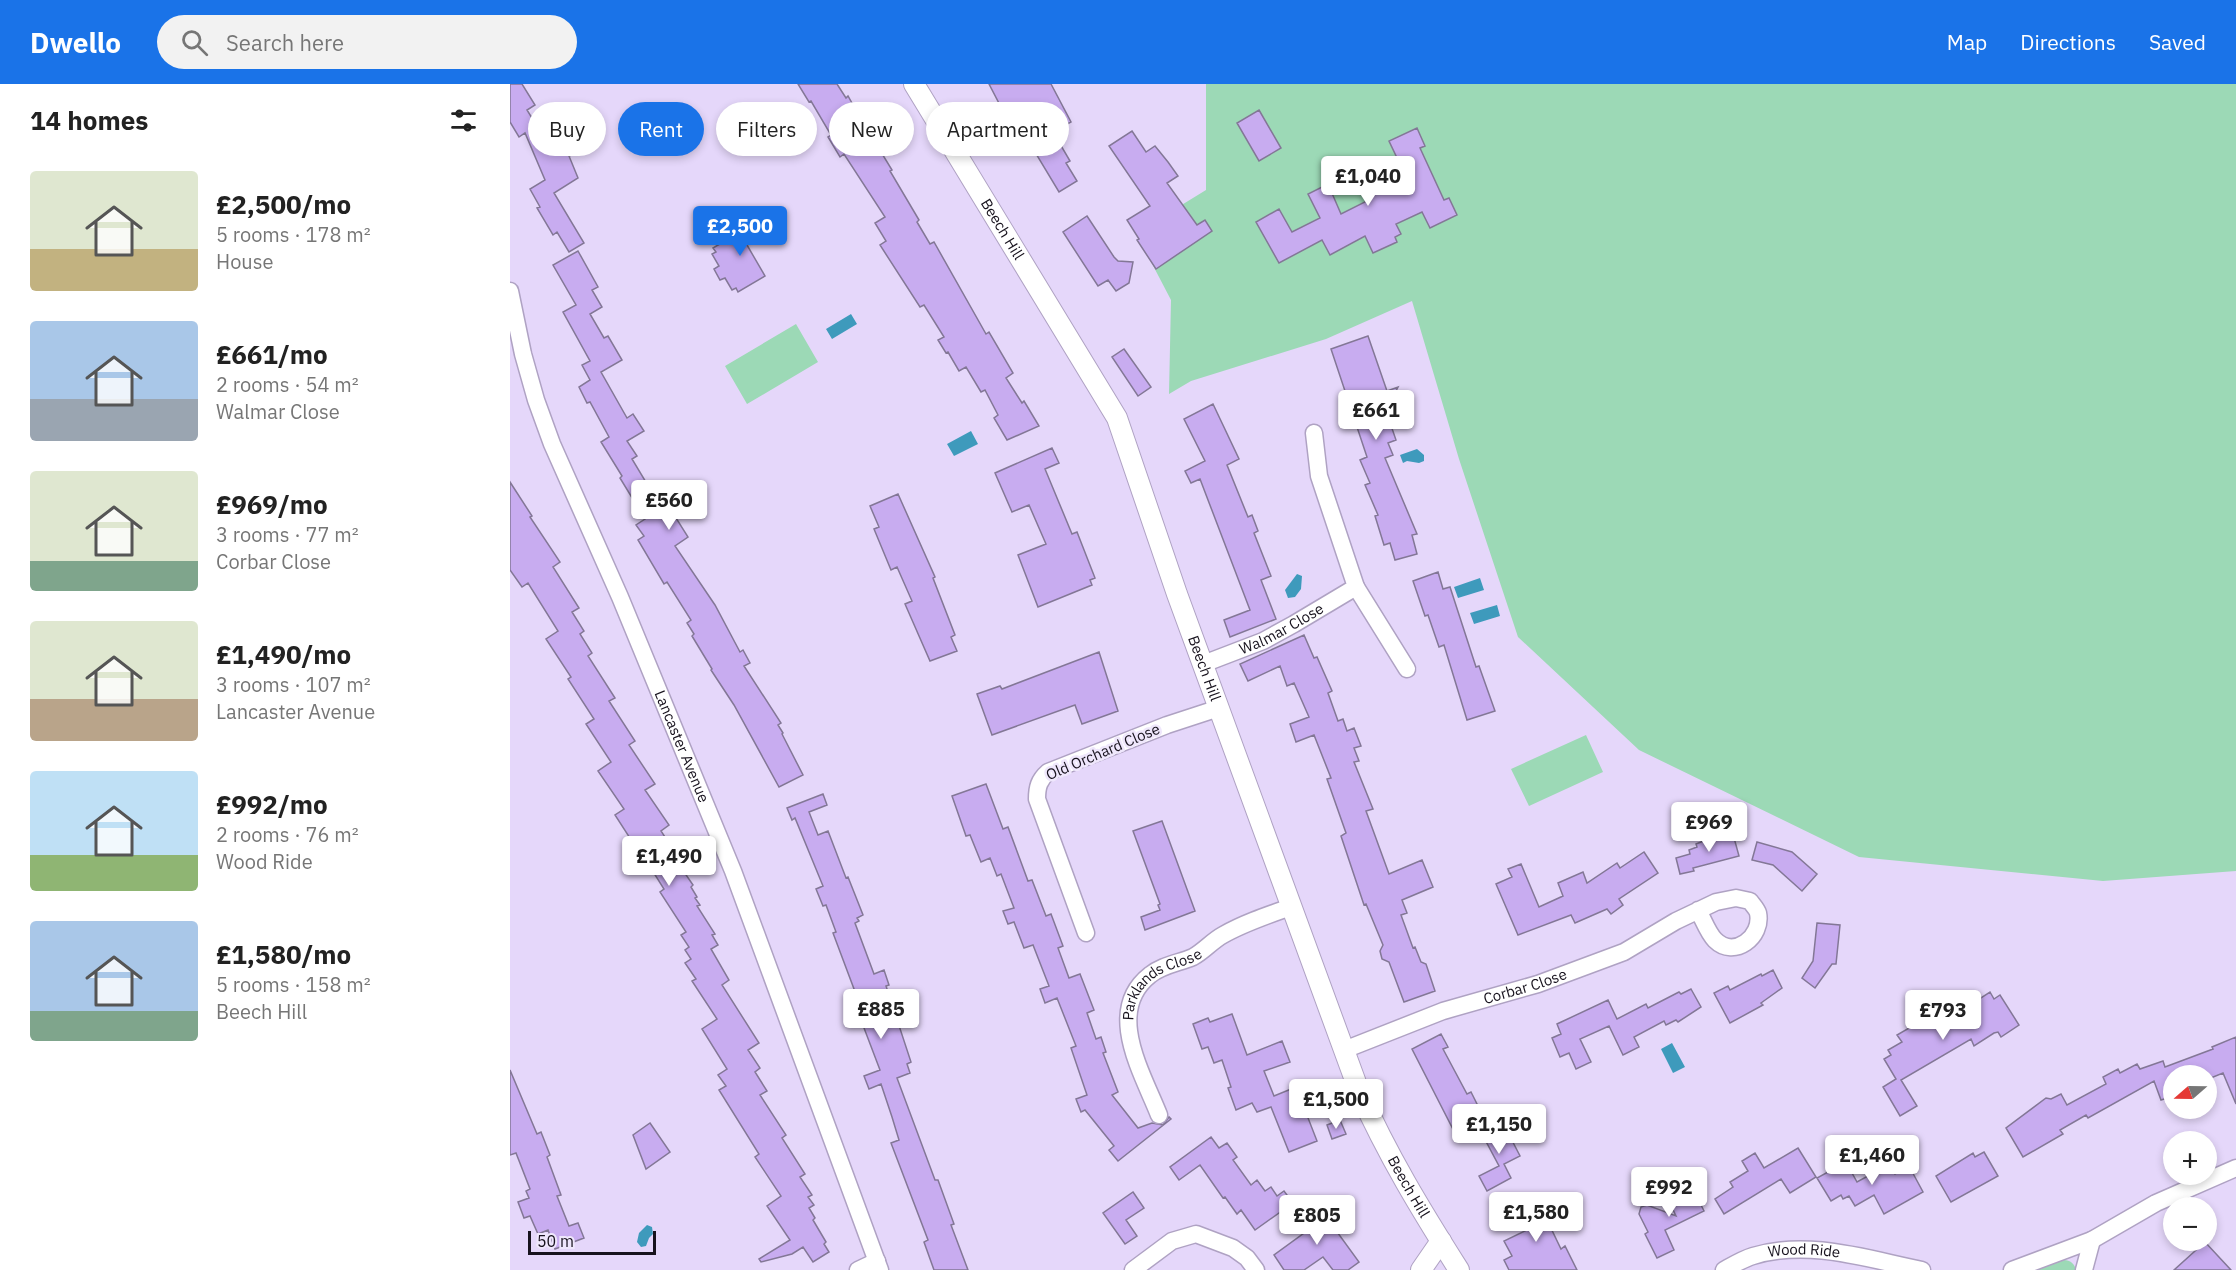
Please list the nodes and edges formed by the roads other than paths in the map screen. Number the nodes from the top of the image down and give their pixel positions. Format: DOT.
graph roads {
  1 [pos="914,84"];
  2 [pos="510,291"];
  3 [pos="1314,433"];
  4 [pos="1356,587"];
  5 [pos="1203,664"];
  6 [pos="1407,669"];
  7 [pos="1219,708"];
  8 [pos="1291,907"];
  9 [pos="1698,910"];
  10 [pos="1086,933"];
  11 [pos="1344,1050"];
  12 [pos="1159,1115"];
  13 [pos="2236,1168"];
  14 [pos="2092,1240"];
  15 [pos="1441,1241"];
  16 [pos="879,1266"];
  17 [pos="858,1270"];
  18 [pos="1133,1270"];
  19 [pos="1256,1270"];
  20 [pos="1421,1270"];
  21 [pos="1459,1270"];
  22 [pos="1724,1270"];
  23 [pos="1923,1270"];
  24 [pos="2012,1270"];
  25 [pos="2084,1270"];
  1 -- 5 [label="street, Beech Hill"];
  2 -- 16 [label="street, Lancaster Avenue"];
  3 -- 4 [label="street"];
  4 -- 5 [label="street, Walmar Close"];
  4 -- 6 [label="street"];
  5 -- 7 [label="street, Beech Hill"];
  7 -- 8 [label="street, Beech Hill"];
  7 -- 10 [label="street, Old Orchard Close"];
  8 -- 11 [label="street, Beech Hill"];
  8 -- 12 [label="street, Parklands Close"];
  9 -- 11 [label="street, Corbar Close"];
  11 -- 15 [label="street, Beech Hill"];
  13 -- 14 [label="street"];
  14 -- 24 [label="street"];
  14 -- 25 [label="street"];
  15 -- 20 [label="street"];
  15 -- 21 [label="street, Beech Hill"];
  16 -- 17 [label="street"];
  18 -- 19 [label="street"];
  22 -- 23 [label="street, Wood Ride"];
}
